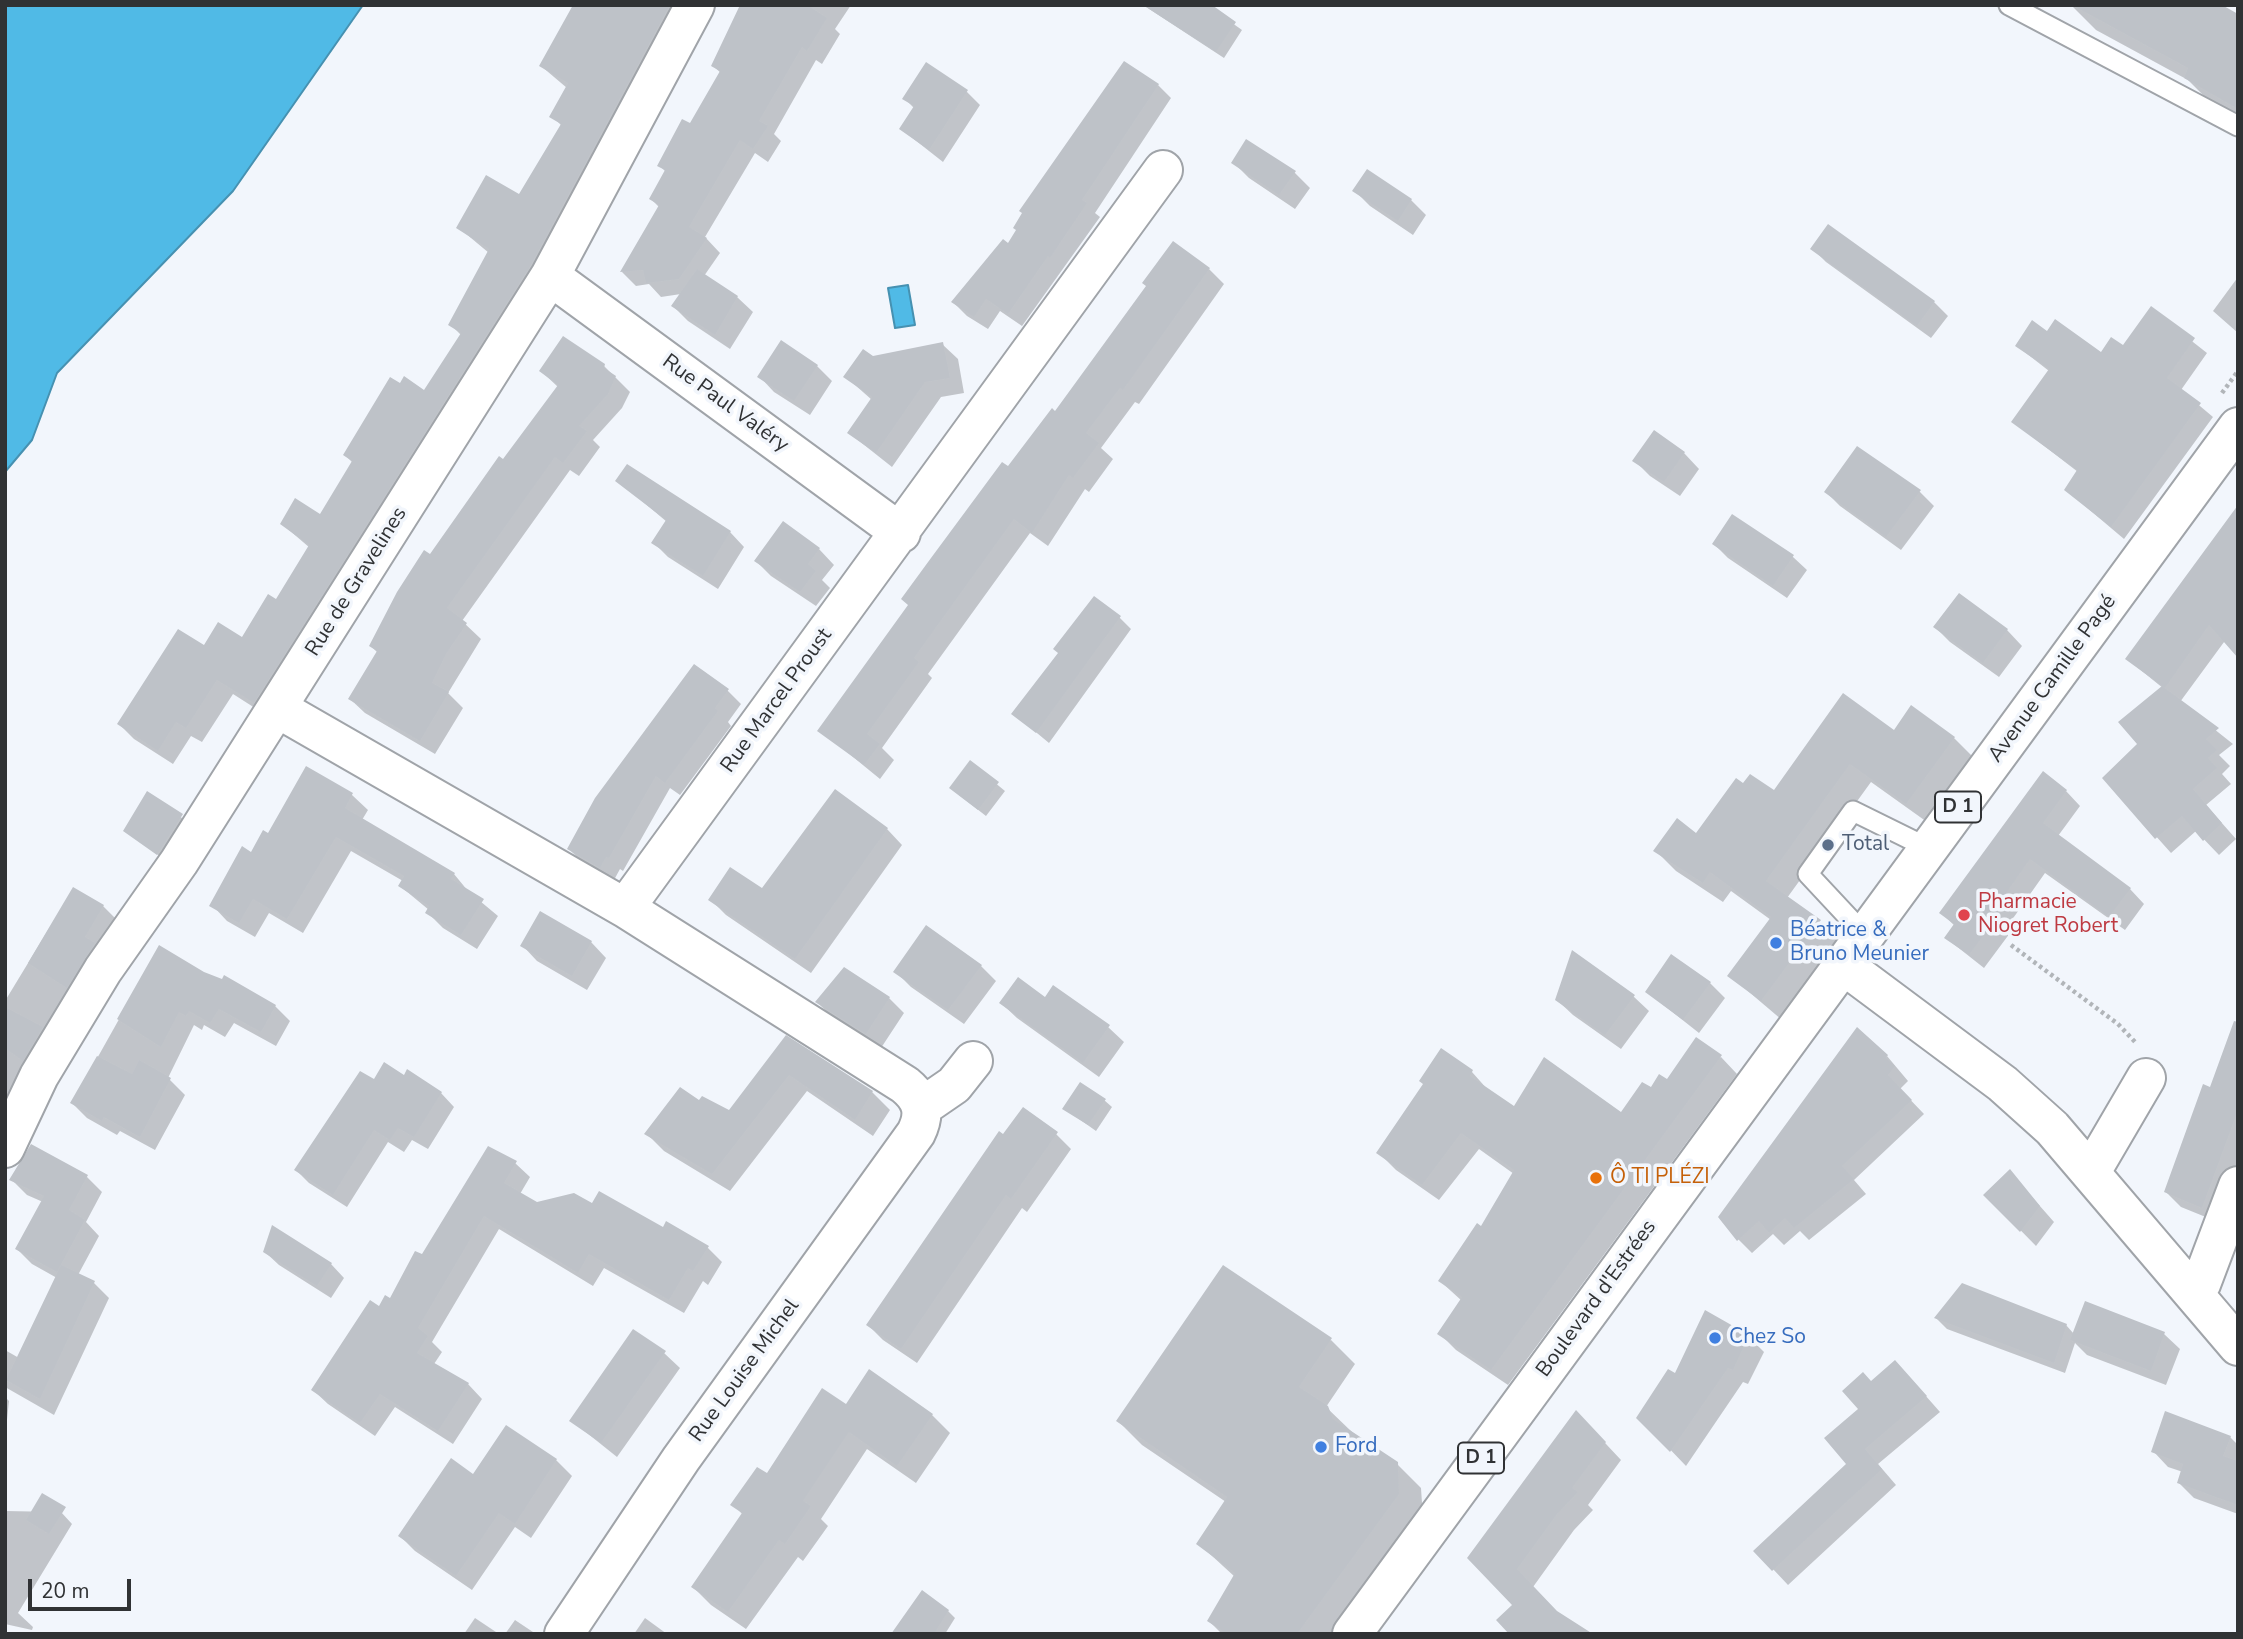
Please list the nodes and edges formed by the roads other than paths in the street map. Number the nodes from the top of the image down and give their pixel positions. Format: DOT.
graph roads {
  1 [pos="695,5"];
  2 [pos="2009,5"];
  3 [pos="2238,126"];
  4 [pos="1163,170"];
  5 [pos="550,276"];
  6 [pos="2238,427"];
  7 [pos="901,533"];
  8 [pos="277,708"];
  9 [pos="1928,848"];
  10 [pos="625,908"];
  11 [pos="1853,949"];
  12 [pos="973,1061"];
  13 [pos="2146,1078"];
  14 [pos="922,1107"];
  15 [pos="5,1148"];
  16 [pos="2091,1172"];
  17 [pos="2238,1186"];
  18 [pos="2192,1292"];
  19 [pos="2238,1346"];
  20 [pos="564,1634"];
  21 [pos="1352,1634"];
  1 -- 5 [label="street, Rue de Gravelines"];
  2 -- 3 [label="lane"];
  4 -- 7 [label="street, Rue Marcel Proust"];
  5 -- 7 [label="street, Rue Paul Valéry"];
  5 -- 8 [label="street, Rue de Gravelines"];
  6 -- 9 [label="street, Avenue Camille Pagé / D 1"];
  7 -- 10 [label="street, Rue Marcel Proust"];
  8 -- 10 [label="street"];
  8 -- 15 [label="street, Rue de Gravelines"];
  9 -- 11 [label="street, Avenue Camille Pagé / D 1"];
  9 -- 11 [label="lane"];
  10 -- 14 [label="street"];
  11 -- 16 [label="street"];
  11 -- 21 [label="street, Boulevard d'Estrées / D 1"];
  12 -- 14 [label="street"];
  13 -- 16 [label="street"];
  14 -- 20 [label="street, Rue Louise Michel"];
  16 -- 18 [label="street"];
  17 -- 18 [label="street"];
  18 -- 19 [label="street"];
}
